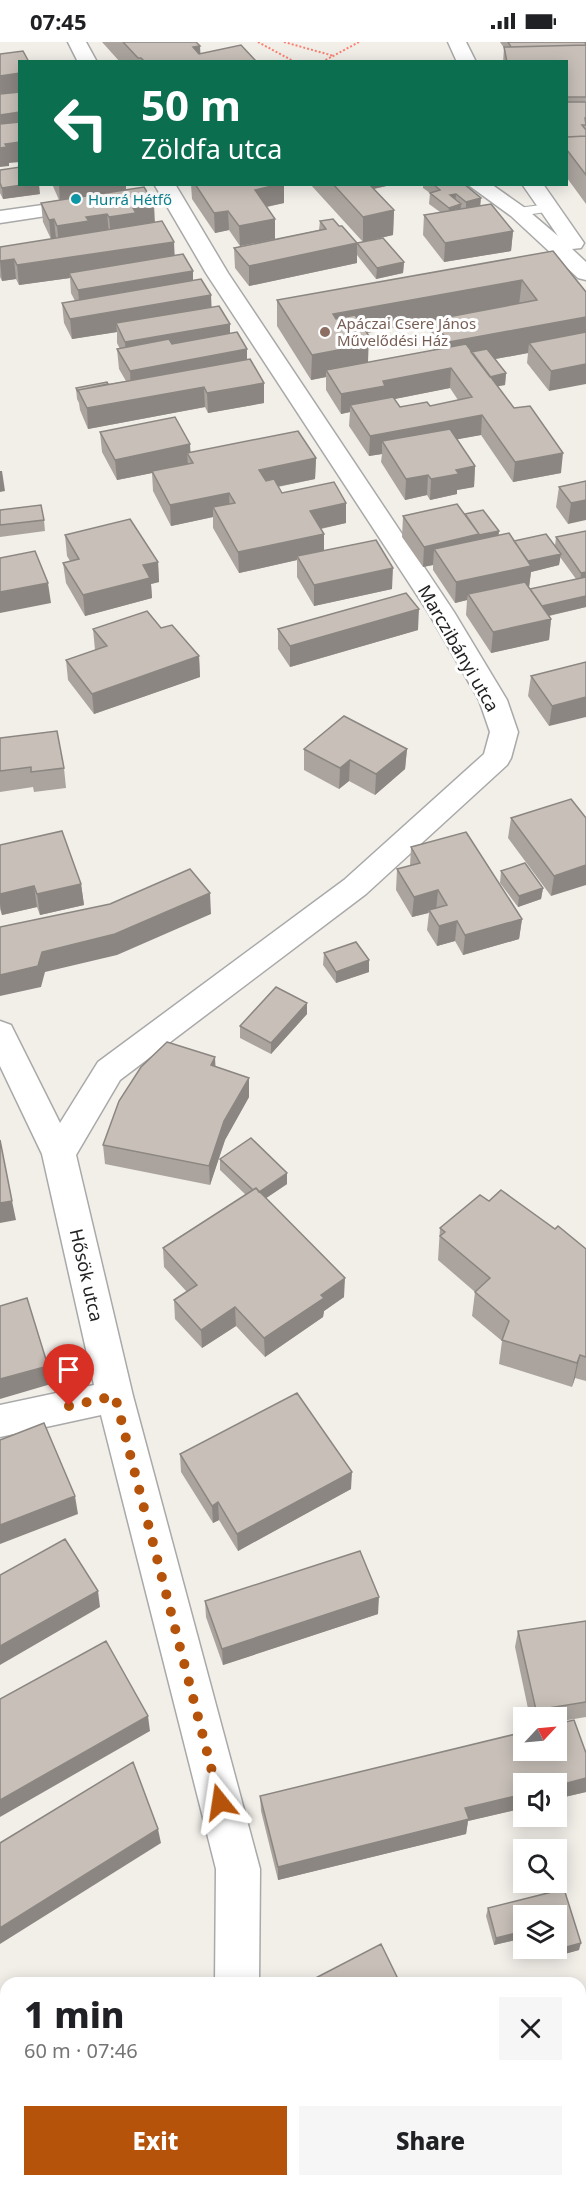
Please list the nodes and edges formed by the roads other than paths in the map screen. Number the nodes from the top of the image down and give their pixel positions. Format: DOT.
graph roads {
  1 [pos="77,42"];
  2 [pos="457,42"];
  3 [pos="87,60"];
  4 [pos="466,60"];
  5 [pos="480,186"];
  6 [pos="533,186"];
  7 [pos="168,190"];
  8 [pos="102,202"];
  9 [pos="549,208"];
  10 [pos="518,212"];
  11 [pos="0,217"];
  12 [pos="586,262"];
  13 [pos="586,273"];
  14 [pos="0,1033"];
  15 [pos="59,1154"];
  16 [pos="115,1396"];
  17 [pos="0,1421"];
  18 [pos="237,1977"];
  1 -- 3 [label="street"];
  2 -- 4 [label="street"];
  5 -- 10 [label="street"];
  6 -- 9 [label="street"];
  7 -- 15 [label="street, Marczibányi utca"];
  8 -- 11 [label="street"];
  9 -- 10 [label="lane"];
  9 -- 12 [label="street"];
  10 -- 13 [label="street"];
  14 -- 15 [label="street, Hősök utca"];
  15 -- 16 [label="street, Hősök utca"];
  16 -- 17 [label="street"];
  16 -- 18 [label="street, Hősök utca"];
}
